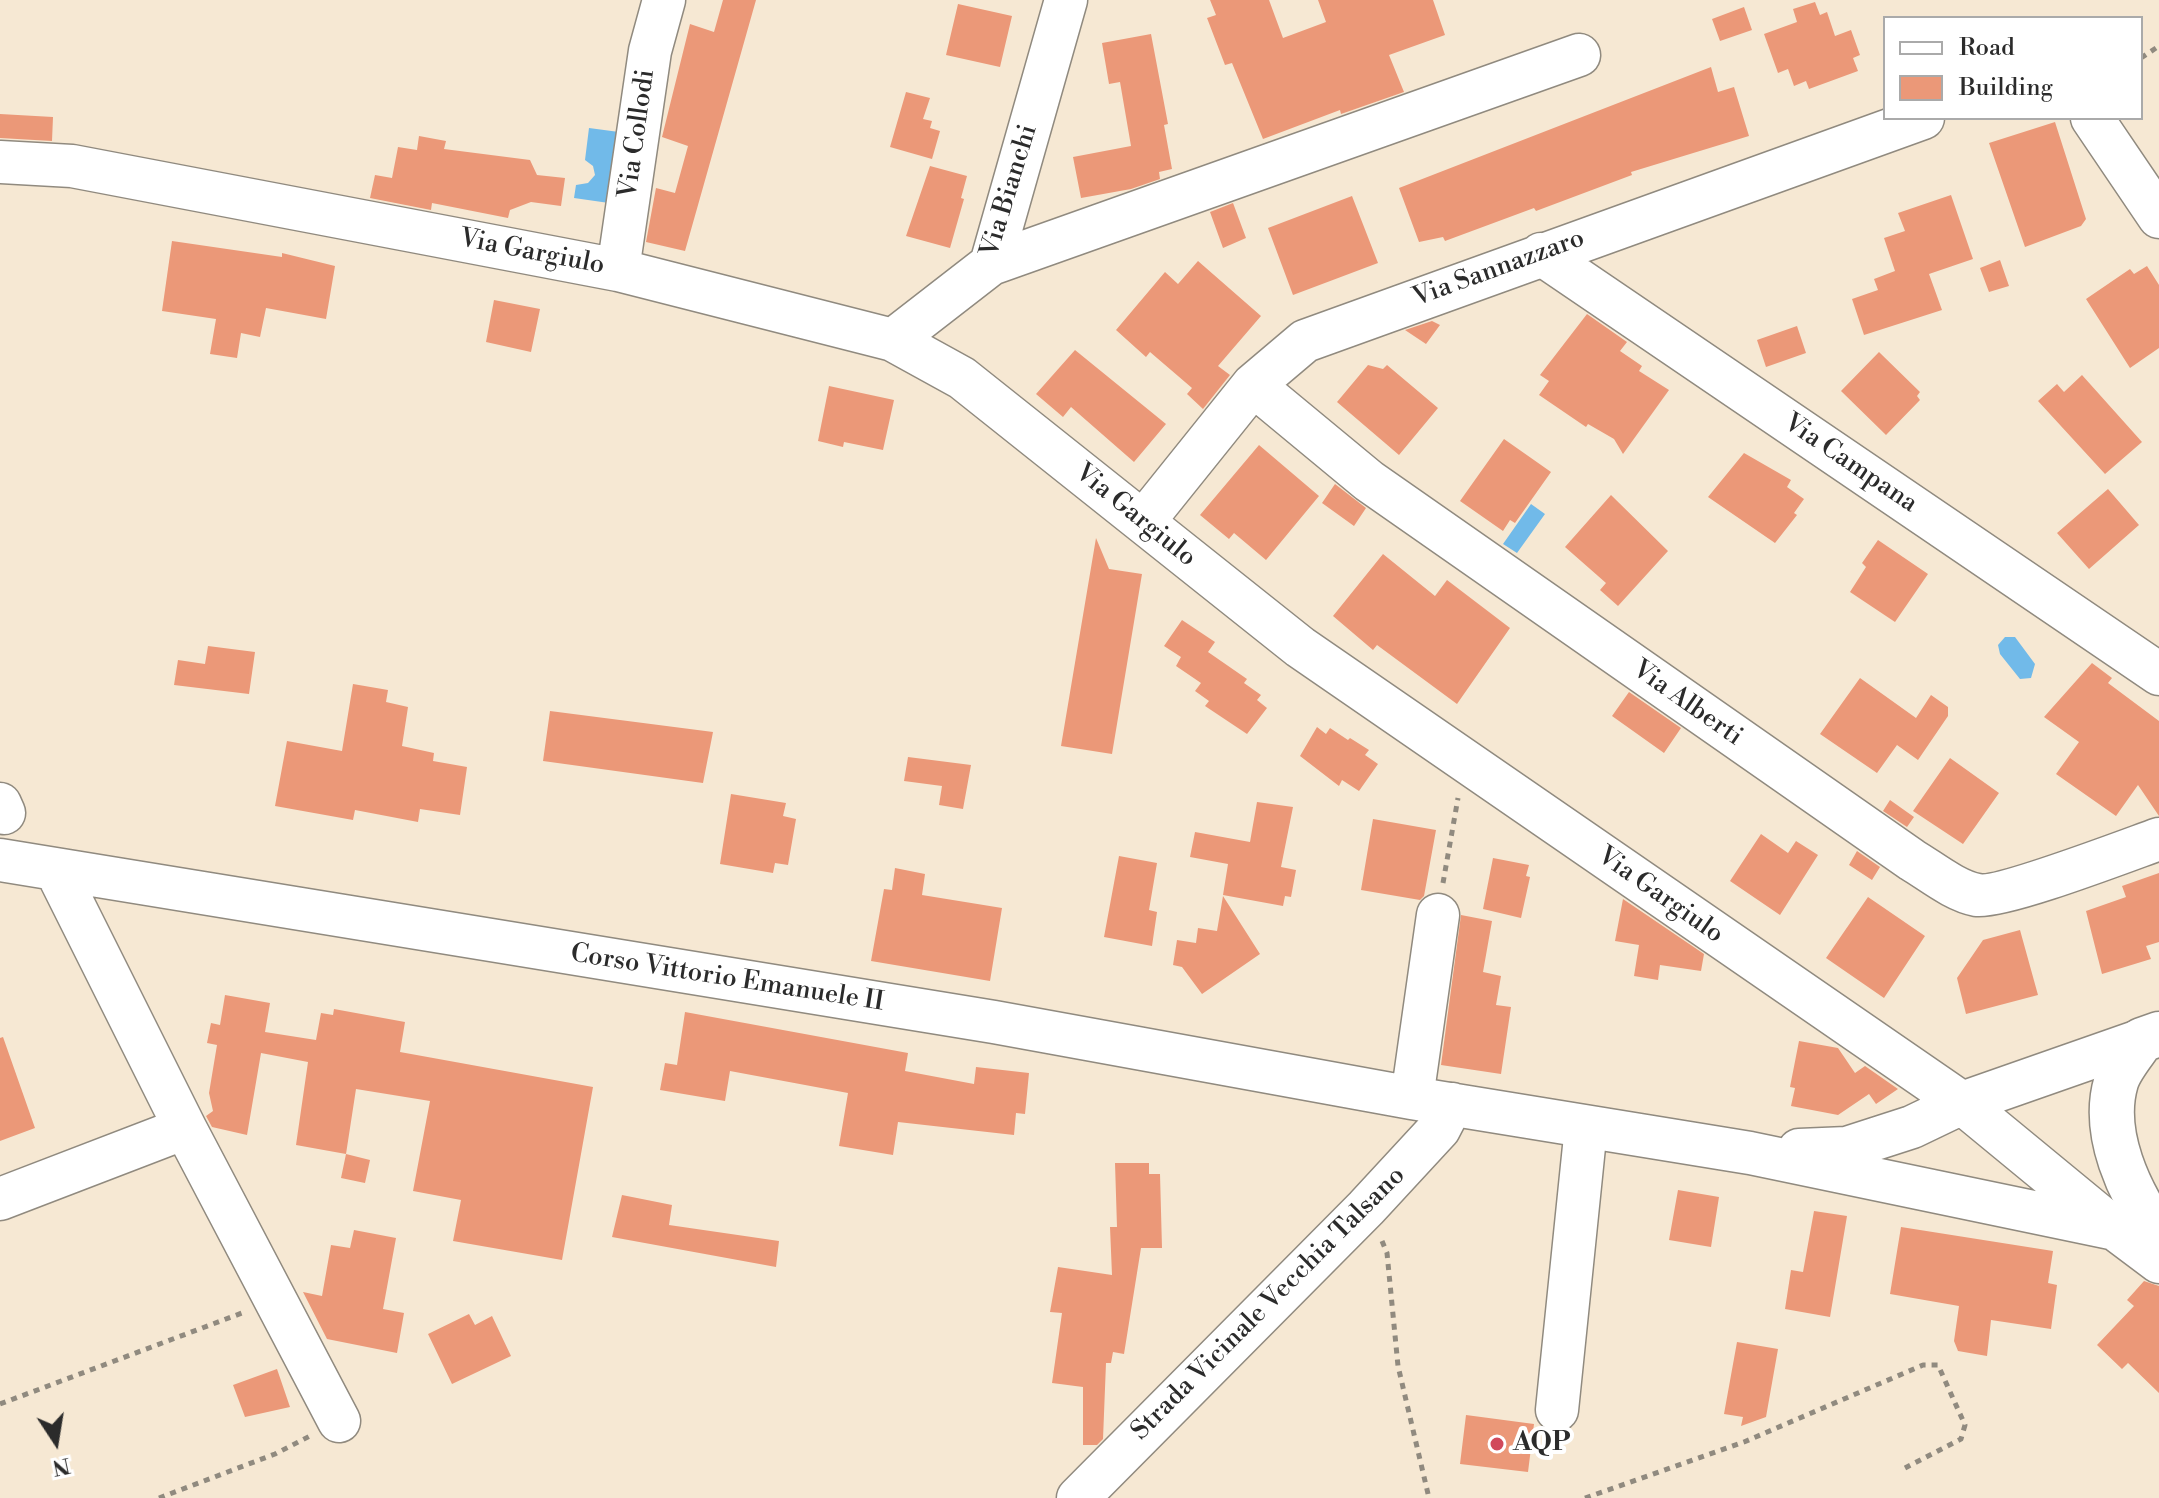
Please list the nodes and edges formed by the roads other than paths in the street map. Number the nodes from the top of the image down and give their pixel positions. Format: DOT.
graph roads {
  1 [pos="664,0"];
  2 [pos="1066,0"];
  3 [pos="1579,55"];
  4 [pos="1917,120"];
  5 [pos="2093,120"];
  6 [pos="0,162"];
  7 [pos="2159,217"];
  8 [pos="1541,254"];
  9 [pos="991,264"];
  10 [pos="618,270"];
  11 [pos="893,340"];
  12 [pos="1253,385"];
  13 [pos="1143,522"];
  14 [pos="2159,674"];
  15 [pos="0,804"];
  16 [pos="0,812"];
  17 [pos="2159,839"];
  18 [pos="0,860"];
  19 [pos="56,870"];
  20 [pos="1438,915"];
  21 [pos="2150,1037"];
  22 [pos="1432,1101"];
  23 [pos="1962,1103"];
  24 [pos="1586,1127"];
  25 [pos="185,1128"];
  26 [pos="1750,1153"];
  27 [pos="0,1199"];
  28 [pos="2115,1229"];
  29 [pos="2159,1234"];
  30 [pos="2159,1262"];
  31 [pos="1557,1410"];
  32 [pos="339,1421"];
  33 [pos="1078,1498"];
  1 -- 10 [label="street, Via Collodi"];
  2 -- 9 [label="street, Via Bianchi"];
  3 -- 9 [label="street"];
  4 -- 8 [label="street, Via Sannazzaro"];
  5 -- 7 [label="street"];
  6 -- 10 [label="street, Via Gargiulo"];
  8 -- 12 [label="street, Via Sannazzaro"];
  8 -- 14 [label="street, Via Campana"];
  9 -- 11 [label="street, Via Bianchi"];
  10 -- 11 [label="street, Via Gargiulo"];
  11 -- 13 [label="street, Via Gargiulo"];
  12 -- 13 [label="street, Via Sannazzaro"];
  12 -- 17 [label="street, Via Alberti"];
  13 -- 23 [label="street, Via Gargiulo"];
  15 -- 16 [label="street"];
  18 -- 19 [label="street, Corso Vittorio Emanuele II"];
  19 -- 22 [label="street, Corso Vittorio Emanuele II"];
  19 -- 25 [label="street"];
  20 -- 22 [label="street"];
  21 -- 23 [label="street"];
  21 -- 29 [label="main road"];
  22 -- 24 [label="street, Corso Vittorio Emanuele II"];
  22 -- 33 [label="street, Strada Vicinale Vecchia Talsano"];
  23 -- 26 [label="street"];
  23 -- 28 [label="street, Via Gargiulo"];
  24 -- 26 [label="street, Corso Vittorio Emanuele II"];
  24 -- 31 [label="street"];
  25 -- 27 [label="street"];
  25 -- 32 [label="street"];
  26 -- 28 [label="street"];
  28 -- 30 [label="street, Via Gargiulo"];
}
